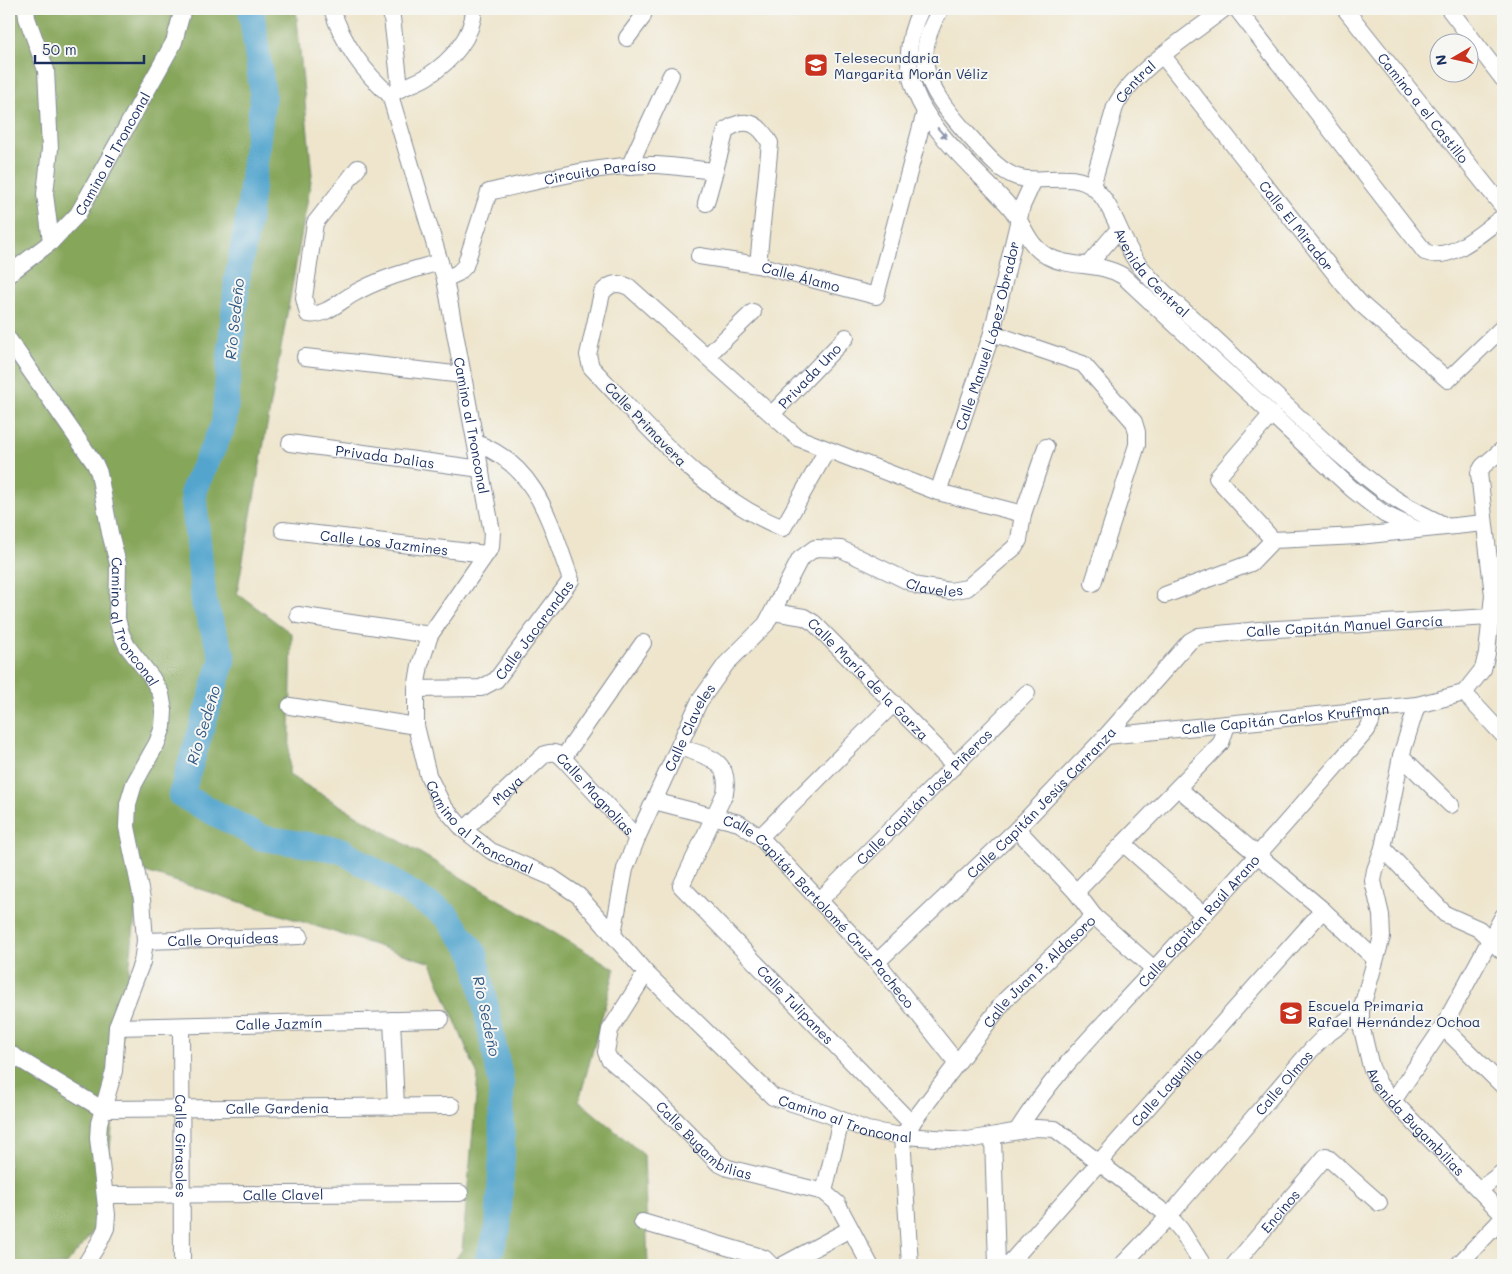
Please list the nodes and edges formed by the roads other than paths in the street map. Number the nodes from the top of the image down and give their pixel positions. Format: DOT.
graph roads {
  1 [pos="26,9"];
  2 [pos="183,9"];
  3 [pos="332,9"];
  4 [pos="391,9"];
  5 [pos="474,9"];
  6 [pos="645,9"];
  7 [pos="921,9"];
  8 [pos="941,9"];
  9 [pos="1224,9"];
  10 [pos="1237,9"];
  11 [pos="1345,9"];
  12 [pos="1449,9"];
  13 [pos="627,38"];
  14 [pos="1163,56"];
  15 [pos="671,75"];
  16 [pos="1503,78"];
  17 [pos="395,91"];
  18 [pos="925,112"];
  19 [pos="629,167"];
  20 [pos="358,168"];
  21 [pos="714,172"];
  22 [pos="1034,180"];
  23 [pos="1092,186"];
  24 [pos="706,203"];
  25 [pos="1503,207"];
  26 [pos="1503,217"];
  27 [pos="1019,220"];
  28 [pos="1118,230"];
  29 [pos="51,242"];
  30 [pos="699,256"];
  31 [pos="440,262"];
  32 [pos="758,265"];
  33 [pos="1088,265"];
  34 [pos="9,274"];
  35 [pos="445,279"];
  36 [pos="753,312"];
  37 [pos="1503,327"];
  38 [pos="992,333"];
  39 [pos="846,337"];
  40 [pos="10,346"];
  41 [pos="708,356"];
  42 [pos="305,357"];
  43 [pos="463,375"];
  44 [pos="773,414"];
  45 [pos="1271,415"];
  46 [pos="290,443"];
  47 [pos="476,443"];
  48 [pos="1046,447"];
  49 [pos="1503,449"];
  50 [pos="828,450"];
  51 [pos="481,469"];
  52 [pos="938,492"];
  53 [pos="1023,514"];
  54 [pos="1484,524"];
  55 [pos="1446,526"];
  56 [pos="1416,529"];
  57 [pos="283,530"];
  58 [pos="1273,540"];
  59 [pos="815,548"];
  60 [pos="486,554"];
  61 [pos="1093,583"];
  62 [pos="1498,590"];
  63 [pos="1165,596"];
  64 [pos="773,612"];
  65 [pos="298,616"];
  66 [pos="1497,617"];
  67 [pos="430,635"];
  68 [pos="1199,636"];
  69 [pos="643,643"];
  70 [pos="416,689"];
  71 [pos="1026,693"];
  72 [pos="1464,693"];
  73 [pos="894,703"];
  74 [pos="1417,705"];
  75 [pos="290,706"];
  76 [pos="1373,709"];
  77 [pos="1227,725"];
  78 [pos="416,726"];
  79 [pos="1503,735"];
  80 [pos="1106,736"];
  81 [pos="679,747"];
  82 [pos="557,755"];
  83 [pos="1401,756"];
  84 [pos="954,766"];
  85 [pos="1178,788"];
  86 [pos="654,801"];
  87 [pos="1451,805"];
  88 [pos="714,818"];
  89 [pos="1017,829"];
  90 [pos="464,830"];
  91 [pos="760,837"];
  92 [pos="637,838"];
  93 [pos="1124,844"];
  94 [pos="1383,848"];
  95 [pos="1259,855"];
  96 [pos="1076,892"];
  97 [pos="819,901"];
  98 [pos="1323,910"];
  99 [pos="1204,915"];
  100 [pos="1094,916"];
  101 [pos="1503,916"];
  102 [pos="614,934"];
  103 [pos="300,936"];
  104 [pos="1491,938"];
  105 [pos="145,941"];
  106 [pos="1503,952"];
  107 [pos="1375,960"];
  108 [pos="877,962"];
  109 [pos="1154,969"];
  110 [pos="646,973"];
  111 [pos="1361,1010"];
  112 [pos="441,1019"];
  113 [pos="392,1020"];
  114 [pos="181,1026"];
  115 [pos="117,1027"];
  116 [pos="1443,1027"];
  117 [pos="9,1053"];
  118 [pos="957,1063"];
  119 [pos="1503,1086"];
  120 [pos="1393,1101"];
  121 [pos="452,1106"];
  122 [pos="396,1107"];
  123 [pos="181,1108"];
  124 [pos="102,1109"];
  125 [pos="841,1120"];
  126 [pos="907,1130"];
  127 [pos="1017,1131"];
  128 [pos="993,1137"];
  129 [pos="1098,1162"];
  130 [pos="1503,1172"];
  131 [pos="1479,1190"];
  132 [pos="824,1192"];
  133 [pos="460,1193"];
  134 [pos="182,1194"];
  135 [pos="105,1195"];
  136 [pos="1379,1203"];
  137 [pos="1168,1216"];
  138 [pos="1503,1216"];
  139 [pos="642,1222"];
  140 [pos="850,1229"];
  141 [pos="85,1265"];
  142 [pos="182,1265"];
  143 [pos="771,1265"];
  144 [pos="783,1265"];
  145 [pos="870,1265"];
  146 [pos="910,1265"];
  147 [pos="997,1265"];
  148 [pos="1008,1265"];
  149 [pos="1122,1265"];
  150 [pos="1203,1265"];
  151 [pos="1234,1265"];
  152 [pos="1458,1265"];
  1 -- 29 [label="street"];
  2 -- 29 [label="street, Camino al Tronconal"];
  3 -- 17 [label="street"];
  4 -- 17 [label="street, Camino al Tronconal"];
  5 -- 17 [label="street"];
  6 -- 13 [label="street"];
  7 -- 18 [label="street, Avenida Central"];
  8 -- 22 [label="street"];
  9 -- 14 [label="street, Central"];
  10 -- 26 [label="street"];
  11 -- 25 [label="street, Camino a el Castillo"];
  12 -- 16 [label="street"];
  14 -- 23 [label="street, Central"];
  14 -- 37 [label="street, Calle El Mirador"];
  15 -- 19 [label="street"];
  17 -- 31 [label="street, Camino al Tronconal"];
  18 -- 27 [label="street, Avenida Central, one-way"];
  18 -- 32 [label="street, Calle Álamo"];
  19 -- 21 [label="street, Circuito Paraíso"];
  19 -- 35 [label="street, Circuito Paraíso"];
  20 -- 31 [label="street"];
  21 -- 24 [label="street"];
  21 -- 32 [label="street, Calle Álamo"];
  22 -- 23 [label="street"];
  22 -- 27 [label="street, Calle Manuel López Obrador"];
  23 -- 28 [label="street, Avenida Central"];
  27 -- 33 [label="street, Avenida Central"];
  27 -- 38 [label="street, Calle Manuel López Obrador"];
  28 -- 33 [label="street"];
  28 -- 55 [label="street, Avenida Central"];
  29 -- 34 [label="street, Camino al Tronconal"];
  30 -- 32 [label="street"];
  31 -- 35 [label="street, Camino al Tronconal"];
  33 -- 45 [label="street, Avenida Central"];
  35 -- 43 [label="street, Camino al Tronconal"];
  36 -- 41 [label="street"];
  38 -- 52 [label="street, Calle Manuel López Obrador"];
  38 -- 61 [label="street"];
  39 -- 44 [label="street, Privada Uno"];
  40 -- 105 [label="street, Camino al Tronconal"];
  41 -- 44 [label="street"];
  41 -- 50 [label="street, Calle Primavera"];
  42 -- 43 [label="street"];
  43 -- 47 [label="street, Camino al Tronconal"];
  44 -- 50 [label="street"];
  45 -- 56 [label="street, Avenida Central"];
  45 -- 58 [label="street"];
  46 -- 51 [label="street, Privada Dalias"];
  47 -- 51 [label="street, Camino al Tronconal"];
  47 -- 70 [label="street, Calle Jacarandas"];
  48 -- 53 [label="street, Claveles"];
  49 -- 54 [label="street"];
  50 -- 52 [label="street"];
  51 -- 60 [label="street, Camino al Tronconal"];
  52 -- 53 [label="street"];
  53 -- 59 [label="street, Claveles"];
  54 -- 55 [label="street"];
  54 -- 62 [label="street"];
  55 -- 56 [label="street"];
  56 -- 58 [label="street"];
  57 -- 60 [label="street, Calle Los Jazmines"];
  58 -- 63 [label="street"];
  59 -- 64 [label="street, Calle Claveles"];
  60 -- 67 [label="street, Camino al Tronconal"];
  62 -- 66 [label="street"];
  64 -- 73 [label="street, Calle María de la Garza"];
  64 -- 81 [label="street, Calle Claveles"];
  65 -- 67 [label="street"];
  66 -- 68 [label="street, Calle Capitán Manuel García"];
  66 -- 72 [label="street"];
  67 -- 70 [label="street, Camino al Tronconal"];
  68 -- 80 [label="street, Calle Capitán Jesús Carranza"];
  69 -- 82 [label="street, Maya"];
  70 -- 78 [label="street, Camino al Tronconal"];
  71 -- 84 [label="street, Calle Capitán José Piñeros"];
  72 -- 74 [label="street, Calle Capitán Carlos Kruffman"];
  72 -- 79 [label="street"];
  73 -- 84 [label="street, Calle María de la Garza"];
  73 -- 91 [label="street"];
  74 -- 76 [label="street, Calle Capitán Carlos Kruffman"];
  74 -- 83 [label="street"];
  75 -- 78 [label="street"];
  76 -- 77 [label="street, Calle Capitán Carlos Kruffman"];
  76 -- 95 [label="street, Calle Capitán Raúl Arano"];
  77 -- 80 [label="street, Calle Capitán Carlos Kruffman"];
  77 -- 85 [label="street, Calle Juan P. Aldasoro"];
  78 -- 90 [label="street, Camino al Tronconal"];
  80 -- 89 [label="street, Calle Capitán Jesús Carranza"];
  81 -- 86 [label="street, Calle Claveles"];
  81 -- 88 [label="street"];
  82 -- 90 [label="street, Maya"];
  82 -- 92 [label="street, Calle Magnolias"];
  83 -- 87 [label="street"];
  83 -- 94 [label="street"];
  84 -- 97 [label="street, Calle Capitán José Piñeros"];
  85 -- 93 [label="street, Calle Juan P. Aldasoro"];
  85 -- 95 [label="street"];
  86 -- 88 [label="street, Calle Capitán Bartolomé Cruz Pacheco"];
  86 -- 92 [label="street, Calle Claveles"];
  88 -- 91 [label="street, Calle Capitán Bartolomé Cruz Pacheco"];
  88 -- 126 [label="street, Calle Tulipanes"];
  89 -- 96 [label="street"];
  89 -- 108 [label="street, Calle Capitán Jesús Carranza"];
  90 -- 102 [label="street, Camino al Tronconal"];
  91 -- 97 [label="street, Calle Capitán Bartolomé Cruz Pacheco"];
  92 -- 102 [label="street, Calle Claveles"];
  93 -- 96 [label="street, Calle Juan P. Aldasoro"];
  93 -- 99 [label="street"];
  94 -- 104 [label="street"];
  94 -- 107 [label="street"];
  95 -- 98 [label="street"];
  95 -- 99 [label="street, Calle Capitán Raúl Arano"];
  96 -- 100 [label="street, Calle Juan P. Aldasoro"];
  97 -- 108 [label="street, Calle Capitán Bartolomé Cruz Pacheco"];
  98 -- 107 [label="street"];
  98 -- 129 [label="street, Calle Lagunilla"];
  99 -- 109 [label="street, Calle Capitán Raúl Arano"];
  100 -- 109 [label="street"];
  100 -- 118 [label="street, Calle Juan P. Aldasoro"];
  101 -- 104 [label="street"];
  102 -- 110 [label="street, Camino al Tronconal"];
  103 -- 105 [label="street, Calle Orquídeas"];
  104 -- 106 [label="street"];
  104 -- 116 [label="street"];
  105 -- 115 [label="street, Camino al Tronconal"];
  107 -- 111 [label="street"];
  108 -- 118 [label="street, Calle Capitán Bartolomé Cruz Pacheco"];
  109 -- 127 [label="street, Calle Capitán Raúl Arano"];
  110 -- 125 [label="street, Camino al Tronconal"];
  110 -- 132 [label="street, Calle Bugambilias"];
  111 -- 120 [label="street, Avenida Bugambilias"];
  111 -- 137 [label="street, Calle Olmos"];
  112 -- 113 [label="street, Calle Jazmín"];
  113 -- 114 [label="street, Calle Jazmín"];
  113 -- 122 [label="street"];
  114 -- 115 [label="street, Calle Jazmín"];
  114 -- 123 [label="street, Calle Girasoles"];
  115 -- 124 [label="street, Camino al Tronconal"];
  116 -- 119 [label="street"];
  116 -- 120 [label="street"];
  117 -- 124 [label="street"];
  118 -- 126 [label="street, Calle Juan P. Aldasoro"];
  120 -- 131 [label="street, Avenida Bugambilias"];
  121 -- 122 [label="street, Calle Gardenia"];
  122 -- 123 [label="street, Calle Gardenia"];
  123 -- 124 [label="street, Calle Gardenia"];
  123 -- 134 [label="street, Calle Girasoles"];
  124 -- 135 [label="street, Camino al Tronconal"];
  125 -- 126 [label="street, Camino al Tronconal"];
  125 -- 132 [label="street"];
  126 -- 128 [label="street, Camino al Tronconal"];
  126 -- 146 [label="street"];
  127 -- 128 [label="street, Camino al Tronconal"];
  127 -- 129 [label="street, Camino al Tronconal"];
  128 -- 147 [label="street"];
  129 -- 137 [label="street, Camino al Tronconal"];
  129 -- 148 [label="street, Calle Lagunilla"];
  130 -- 131 [label="street"];
  131 -- 138 [label="street, Avenida Bugambilias"];
  132 -- 140 [label="street"];
  133 -- 134 [label="street, Calle Clavel"];
  134 -- 135 [label="street, Calle Clavel"];
  134 -- 142 [label="street, Calle Girasoles"];
  135 -- 141 [label="street, Camino al Tronconal"];
  136 -- 151 [label="street, Encinos"];
  137 -- 149 [label="street, Calle Olmos"];
  137 -- 150 [label="street, Camino al Tronconal"];
  138 -- 152 [label="street"];
  139 -- 143 [label="street"];
  140 -- 144 [label="street"];
  140 -- 145 [label="street"];
}
